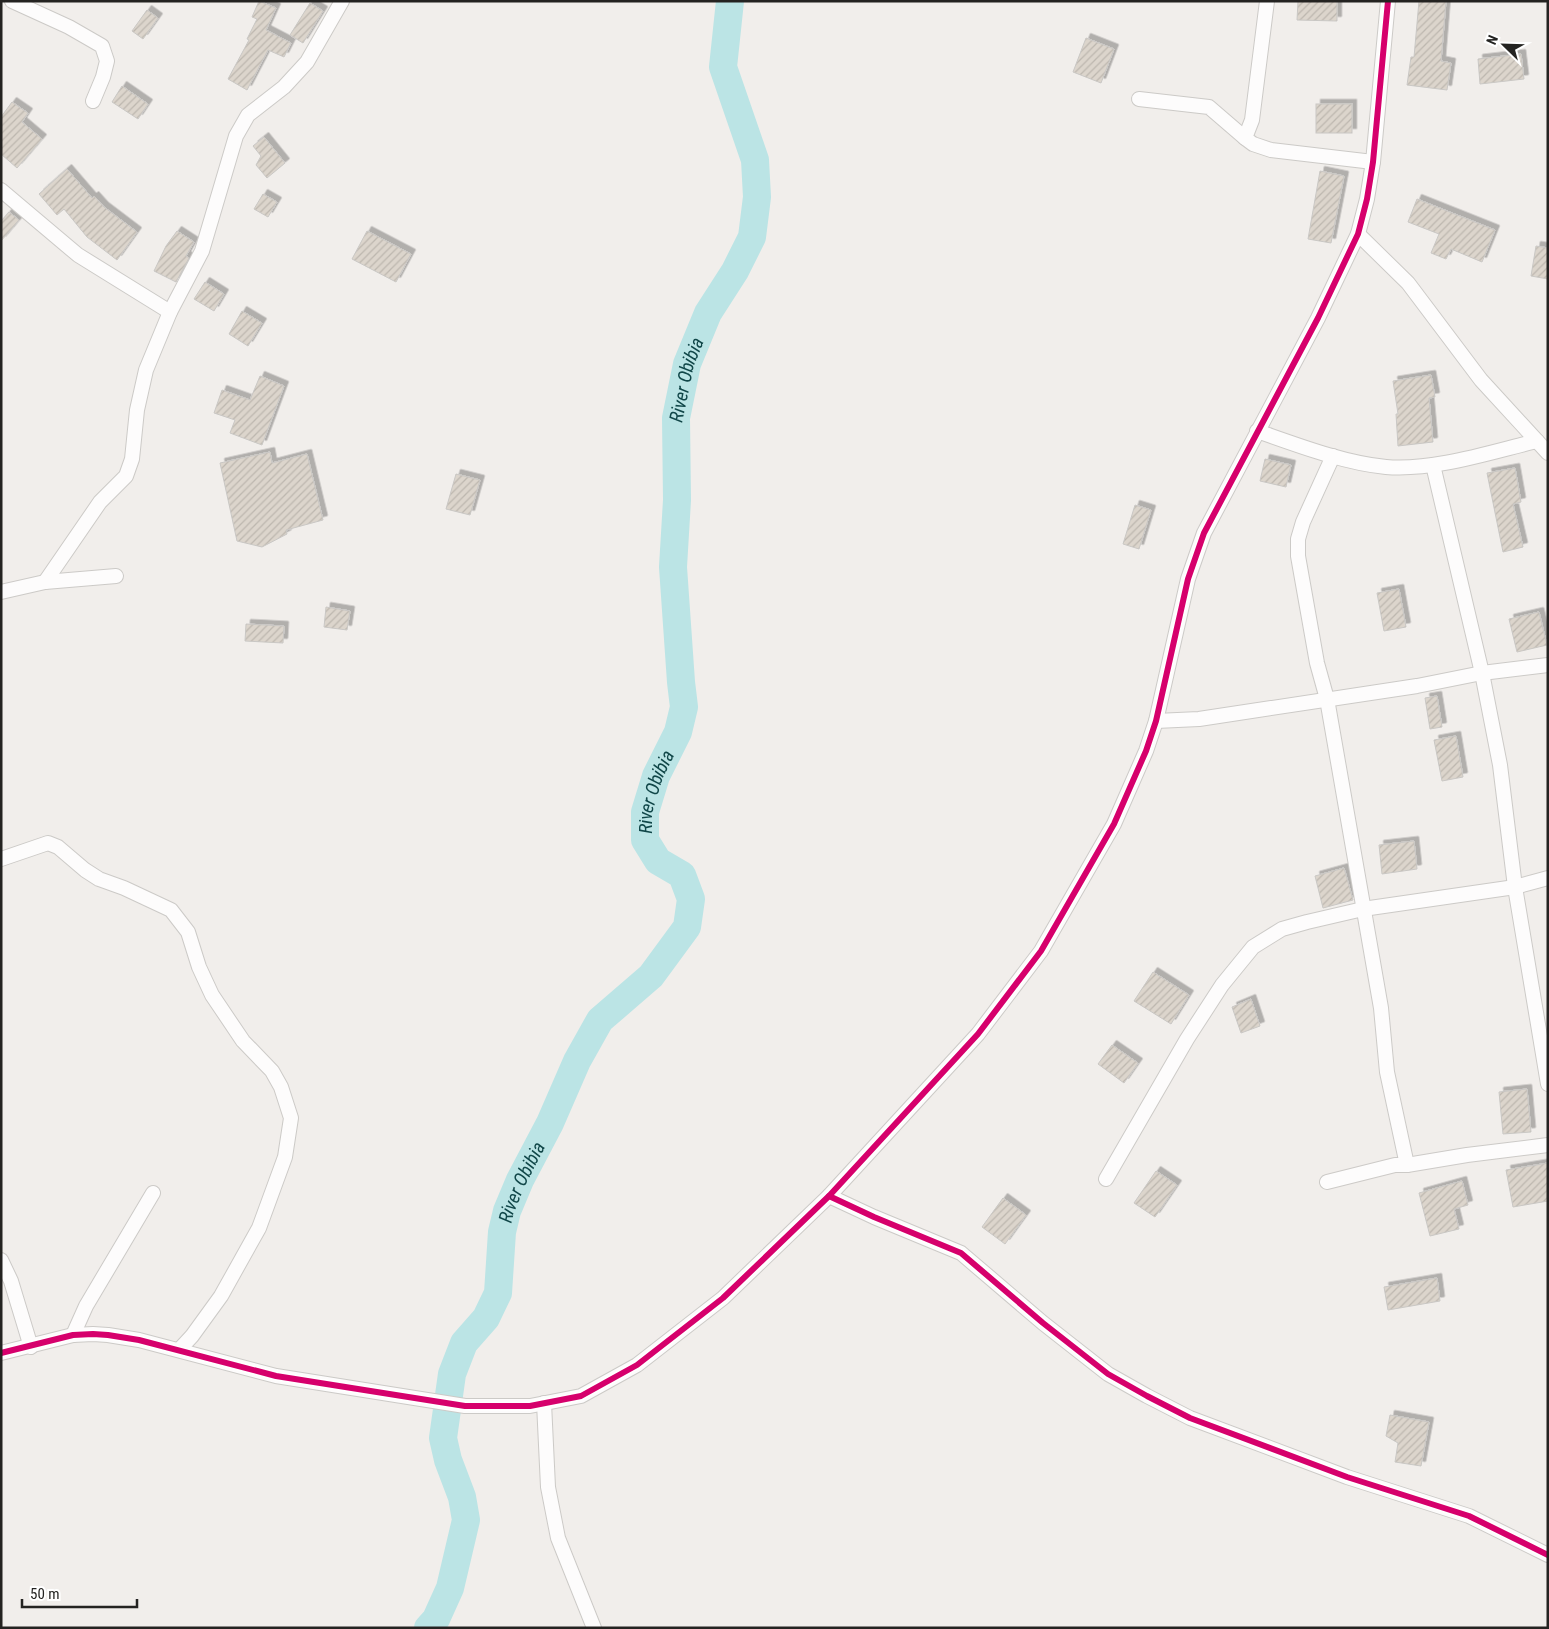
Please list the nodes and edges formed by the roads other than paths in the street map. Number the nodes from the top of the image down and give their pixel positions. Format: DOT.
graph roads {
  1 [pos="12,1"];
  2 [pos="342,1"];
  3 [pos="1267,1"];
  4 [pos="1388,1"];
  5 [pos="1139,99"];
  6 [pos="93,101"];
  7 [pos="1245,138"];
  8 [pos="1373,162"];
  9 [pos="1,190"];
  10 [pos="1358,234"];
  11 [pos="170,312"];
  12 [pos="1257,431"];
  13 [pos="1537,441"];
  14 [pos="1548,453"];
  15 [pos="1333,456"];
  16 [pos="1433,466"];
  17 [pos="116,576"];
  18 [pos="45,582"];
  19 [pos="1,592"];
  20 [pos="1548,666"];
  21 [pos="1482,673"];
  22 [pos="1327,699"];
  23 [pos="1156,721"];
  24 [pos="1,859"];
  25 [pos="1548,878"];
  26 [pos="1515,886"];
  27 [pos="1363,909"];
  28 [pos="1548,1084"];
  29 [pos="1548,1145"];
  30 [pos="1407,1165"];
  31 [pos="1106,1179"];
  32 [pos="1327,1182"];
  33 [pos="153,1193"];
  34 [pos="829,1196"];
  35 [pos="1,1260"];
  36 [pos="73,1336"];
  37 [pos="31,1347"];
  38 [pos="179,1350"];
  39 [pos="1,1353"];
  40 [pos="544,1403"];
  41 [pos="1548,1555"];
  42 [pos="594,1628"];
  1 -- 6 [label="street"];
  2 -- 11 [label="street"];
  3 -- 7 [label="street"];
  4 -- 8 [label="street"];
  5 -- 7 [label="street"];
  7 -- 8 [label="street"];
  8 -- 10 [label="street"];
  9 -- 11 [label="street"];
  10 -- 12 [label="street"];
  10 -- 13 [label="street"];
  11 -- 18 [label="street"];
  12 -- 15 [label="street"];
  12 -- 23 [label="street"];
  13 -- 14 [label="street"];
  13 -- 16 [label="street"];
  15 -- 16 [label="street"];
  15 -- 22 [label="street"];
  16 -- 21 [label="street"];
  17 -- 18 [label="street"];
  18 -- 19 [label="street"];
  20 -- 21 [label="street"];
  21 -- 22 [label="street"];
  21 -- 26 [label="street"];
  22 -- 23 [label="street"];
  22 -- 27 [label="street"];
  23 -- 34 [label="street"];
  24 -- 38 [label="street"];
  25 -- 26 [label="street"];
  26 -- 27 [label="street"];
  26 -- 28 [label="street"];
  27 -- 30 [label="street"];
  27 -- 31 [label="street"];
  29 -- 30 [label="street"];
  30 -- 32 [label="street"];
  33 -- 36 [label="street"];
  34 -- 40 [label="street"];
  34 -- 41 [label="street"];
  35 -- 37 [label="street"];
  36 -- 37 [label="street"];
  36 -- 38 [label="street"];
  37 -- 39 [label="street"];
  38 -- 40 [label="street"];
  40 -- 42 [label="street"];
}
